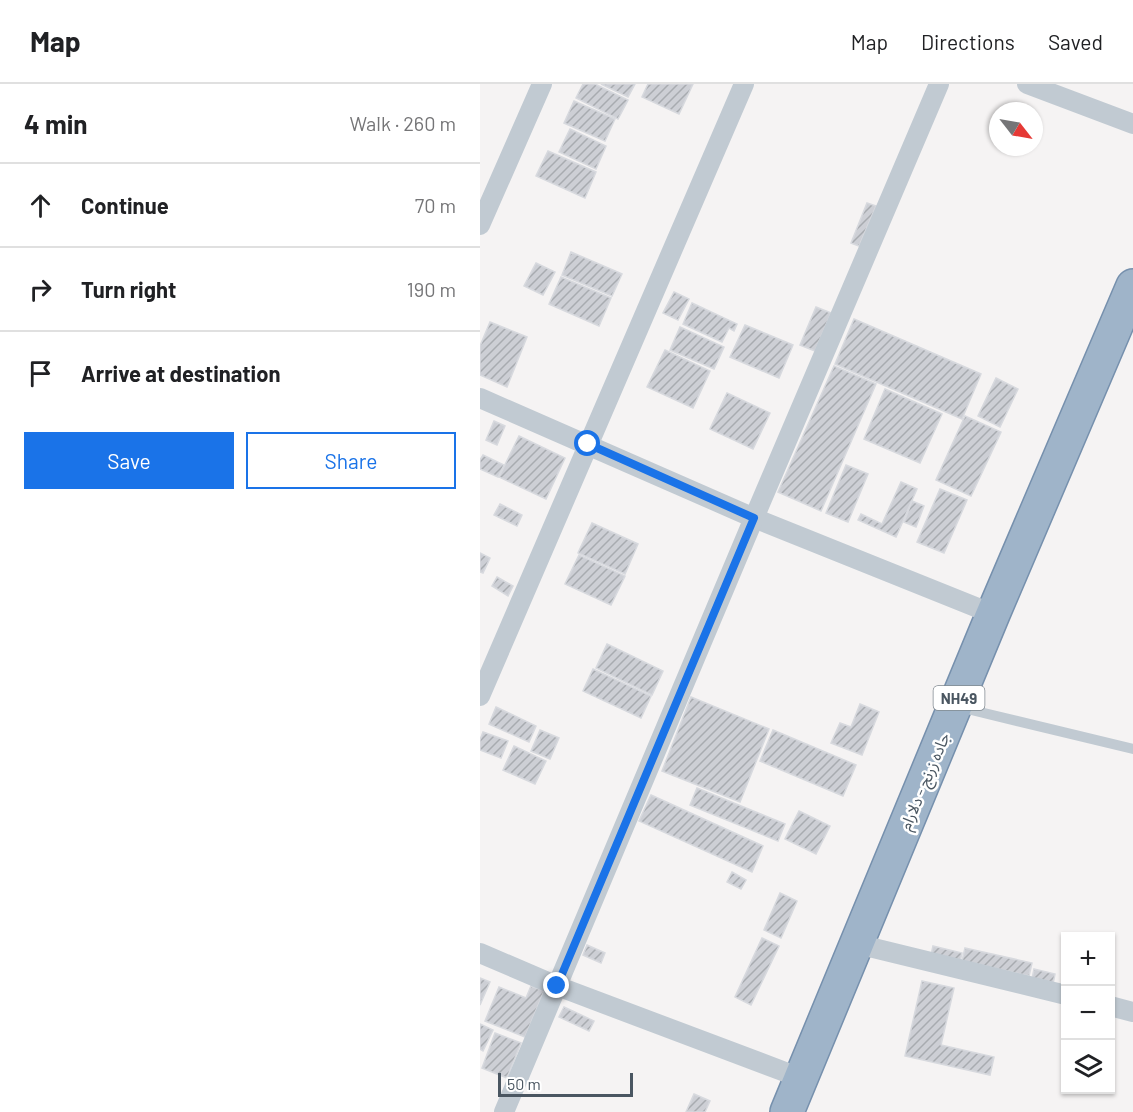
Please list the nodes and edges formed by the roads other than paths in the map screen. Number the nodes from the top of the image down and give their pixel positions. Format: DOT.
graph roads {
  1 [pos="542,84"];
  2 [pos="744,84"];
  3 [pos="939,84"];
  4 [pos="1027,84"];
  5 [pos="1133,124"];
  6 [pos="480,225"];
  7 [pos="1133,286"];
  8 [pos="480,398"];
  9 [pos="588,444"];
  10 [pos="754,518"];
  11 [pos="993,614"];
  12 [pos="480,696"];
  13 [pos="955,706"];
  14 [pos="1133,748"];
  15 [pos="857,944"];
  16 [pos="480,953"];
  17 [pos="557,986"];
  18 [pos="1061,994"];
  19 [pos="1115,1007"];
  20 [pos="1133,1012"];
  21 [pos="801,1078"];
  22 [pos="504,1112"];
  23 [pos="787,1112"];
  1 -- 6 [label="street"];
  2 -- 9 [label="street"];
  3 -- 10 [label="street"];
  4 -- 5 [label="street"];
  7 -- 11 [label="highway, جاده زرنج - دلارام / NH49"];
  8 -- 9 [label="street"];
  9 -- 10 [label="street"];
  9 -- 12 [label="street"];
  10 -- 11 [label="street"];
  10 -- 17 [label="street"];
  11 -- 13 [label="highway, جاده زرنج - دلارام / NH49"];
  13 -- 14 [label="lane"];
  13 -- 15 [label="highway, جاده زرنج - دلارام / NH49"];
  15 -- 18 [label="street"];
  15 -- 21 [label="highway, جاده زرنج - دلارام / NH49"];
  16 -- 17 [label="street"];
  17 -- 21 [label="street"];
  17 -- 22 [label="street"];
  19 -- 20 [label="street"];
  21 -- 23 [label="highway, جاده زرنج - دلارام / NH49"];
}
